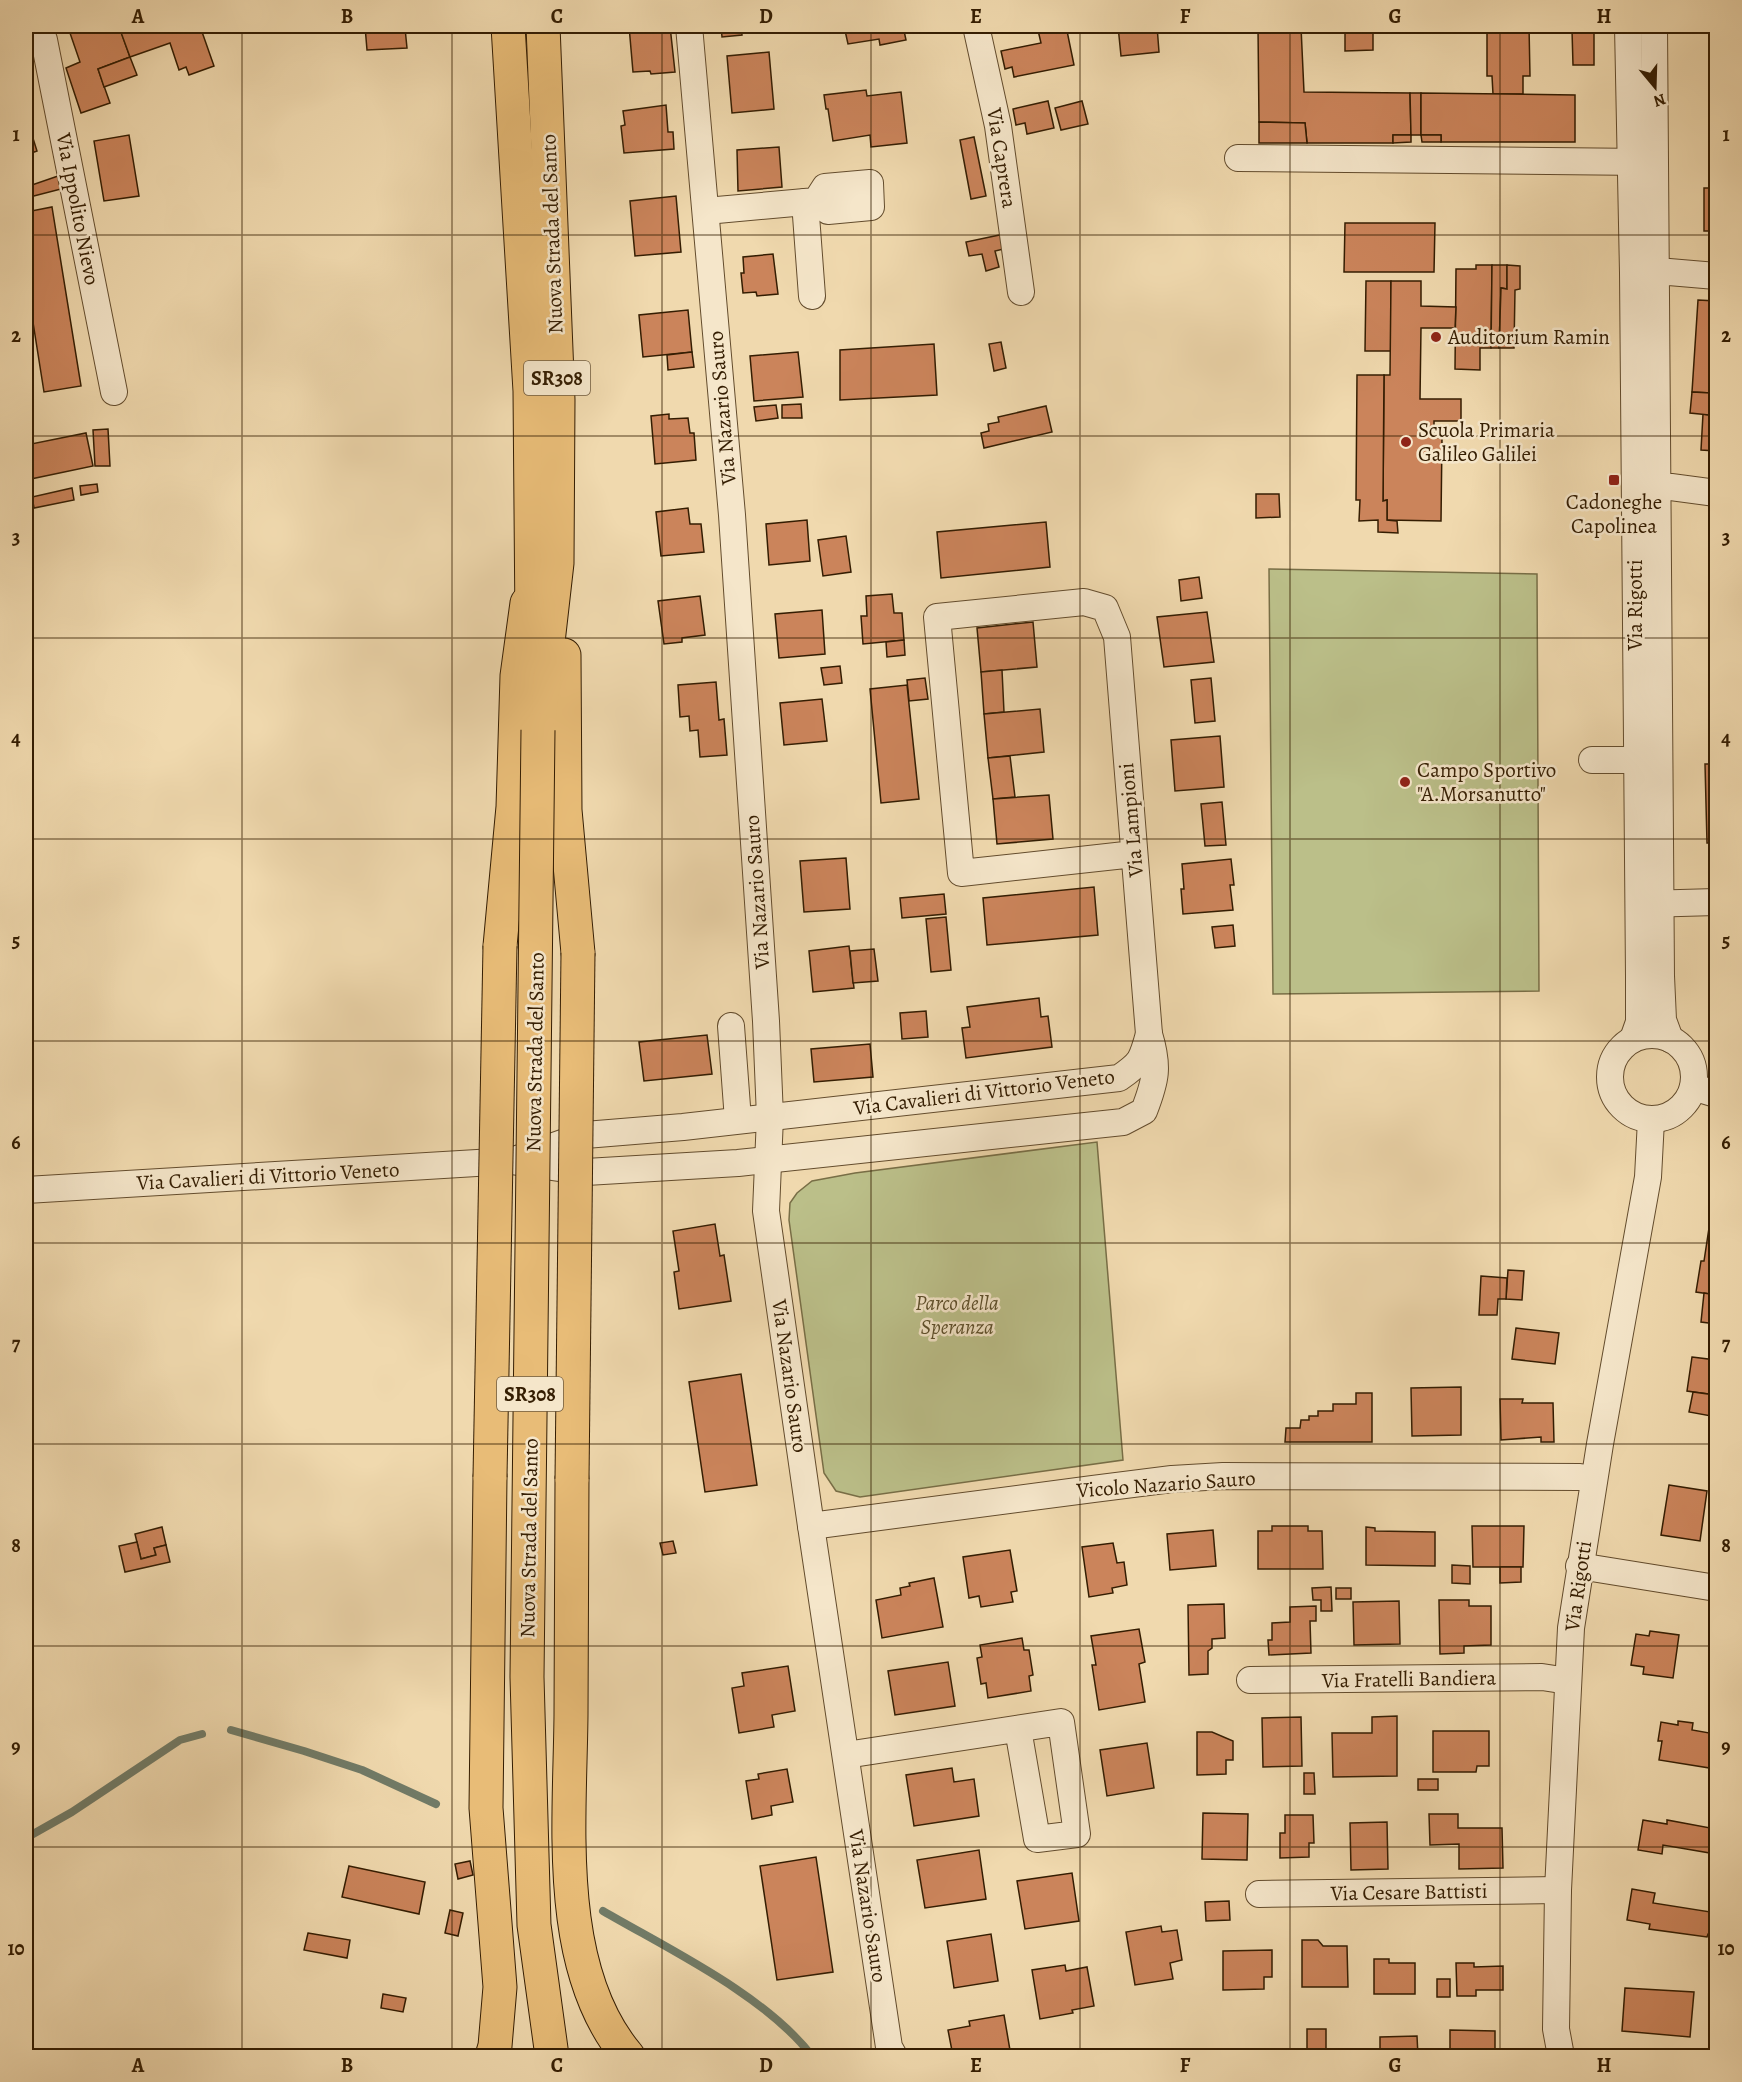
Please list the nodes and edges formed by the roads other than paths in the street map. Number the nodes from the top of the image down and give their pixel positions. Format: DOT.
graph roads {
  1 [pos="39,26"];
  2 [pos="508,26"];
  3 [pos="543,26"];
  4 [pos="689,26"];
  5 [pos="976,26"];
  6 [pos="1628,26"];
  7 [pos="1654,26"];
  8 [pos="1238,158"];
  9 [pos="1642,162"];
  10 [pos="705,211"];
  11 [pos="1644,273"];
  12 [pos="1716,276"];
  13 [pos="1021,292"];
  14 [pos="812,296"];
  15 [pos="114,392"];
  16 [pos="1646,488"];
  17 [pos="1716,493"];
  18 [pos="545,567"];
  19 [pos="1592,760"];
  20 [pos="1648,760"];
  21 [pos="1134,854"];
  22 [pos="1716,902"];
  23 [pos="1649,904"];
  24 [pos="731,1026"];
  25 [pos="1149,1034"];
  26 [pos="1633,1039"];
  27 [pos="1670,1039"];
  28 [pos="1705,1090"];
  29 [pos="770,1117"];
  30 [pos="738,1120"];
  31 [pos="1651,1120"];
  32 [pos="512,1161"];
  33 [pos="768,1161"];
  34 [pos="26,1190"];
  35 [pos="1594,1479"];
  36 [pos="811,1526"];
  37 [pos="1579,1566"];
  38 [pos="1716,1588"];
  39 [pos="1250,1680"];
  40 [pos="1568,1681"];
  41 [pos="1018,1729"];
  42 [pos="846,1755"];
  43 [pos="1558,1890"];
  44 [pos="1259,1894"];
  45 [pos="890,2053"];
  46 [pos="492,2056"];
  47 [pos="552,2056"];
  48 [pos="628,2056"];
  49 [pos="1561,2056"];
  1 -- 15 [label="street, Via Ippolito Nievo"];
  2 -- 18 [label="highway, Nuova Strada del Santo / SR308"];
  3 -- 18 [label="highway, Nuova Strada del Santo / SR308"];
  4 -- 10 [label="street, Via Nazario Sauro"];
  5 -- 13 [label="street, Via Caprera"];
  6 -- 9 [label="street, Via Rigotti"];
  7 -- 9 [label="street, Via Rigotti"];
  8 -- 9 [label="street"];
  9 -- 11 [label="street, Via Rigotti"];
  10 -- 14 [label="street"];
  10 -- 29 [label="street, Via Nazario Sauro"];
  11 -- 12 [label="street"];
  11 -- 16 [label="street, Via Rigotti"];
  16 -- 17 [label="street"];
  16 -- 20 [label="street, Via Rigotti"];
  18 -- 46 [label="highway, bridge"];
  18 -- 47 [label="highway, Nuova Strada del Santo / SR308, bridge"];
  18 -- 48 [label="highway, bridge"];
  19 -- 20 [label="street"];
  20 -- 23 [label="street, Via Rigotti"];
  21 -- 21 [label="street, Via Lampioni"];
  21 -- 25 [label="street, Via Lampioni"];
  22 -- 23 [label="street"];
  23 -- 26 [label="street, Via Rigotti"];
  23 -- 27 [label="street, Via Rigotti"];
  24 -- 30 [label="street"];
  25 -- 29 [label="street, Via Cavalieri di Vittorio Veneto"];
  25 -- 33 [label="street, Via Cavalieri di Vittorio Veneto"];
  26 -- 27 [label="street"];
  26 -- 31 [label="street"];
  27 -- 28 [label="street"];
  28 -- 31 [label="street"];
  29 -- 30 [label="street, Via Cavalieri di Vittorio Veneto"];
  29 -- 33 [label="street, Via Nazario Sauro"];
  30 -- 32 [label="street, Via Cavalieri di Vittorio Veneto"];
  31 -- 35 [label="street, Via Rigotti"];
  32 -- 33 [label="street, Via Cavalieri di Vittorio Veneto"];
  32 -- 34 [label="street, Via Cavalieri di Vittorio Veneto"];
  33 -- 36 [label="street, Via Nazario Sauro"];
  35 -- 36 [label="street, Vicolo Nazario Sauro"];
  35 -- 37 [label="street, Via Rigotti"];
  36 -- 42 [label="street, Via Nazario Sauro"];
  37 -- 38 [label="street"];
  37 -- 40 [label="street, Via Rigotti"];
  39 -- 40 [label="street, Via Fratelli Bandiera"];
  40 -- 43 [label="street, Via Rigotti"];
  41 -- 42 [label="street"];
  42 -- 45 [label="street, Via Nazario Sauro"];
  43 -- 44 [label="street, Via Cesare Battisti"];
  43 -- 49 [label="street, Via Rigotti"];
}
